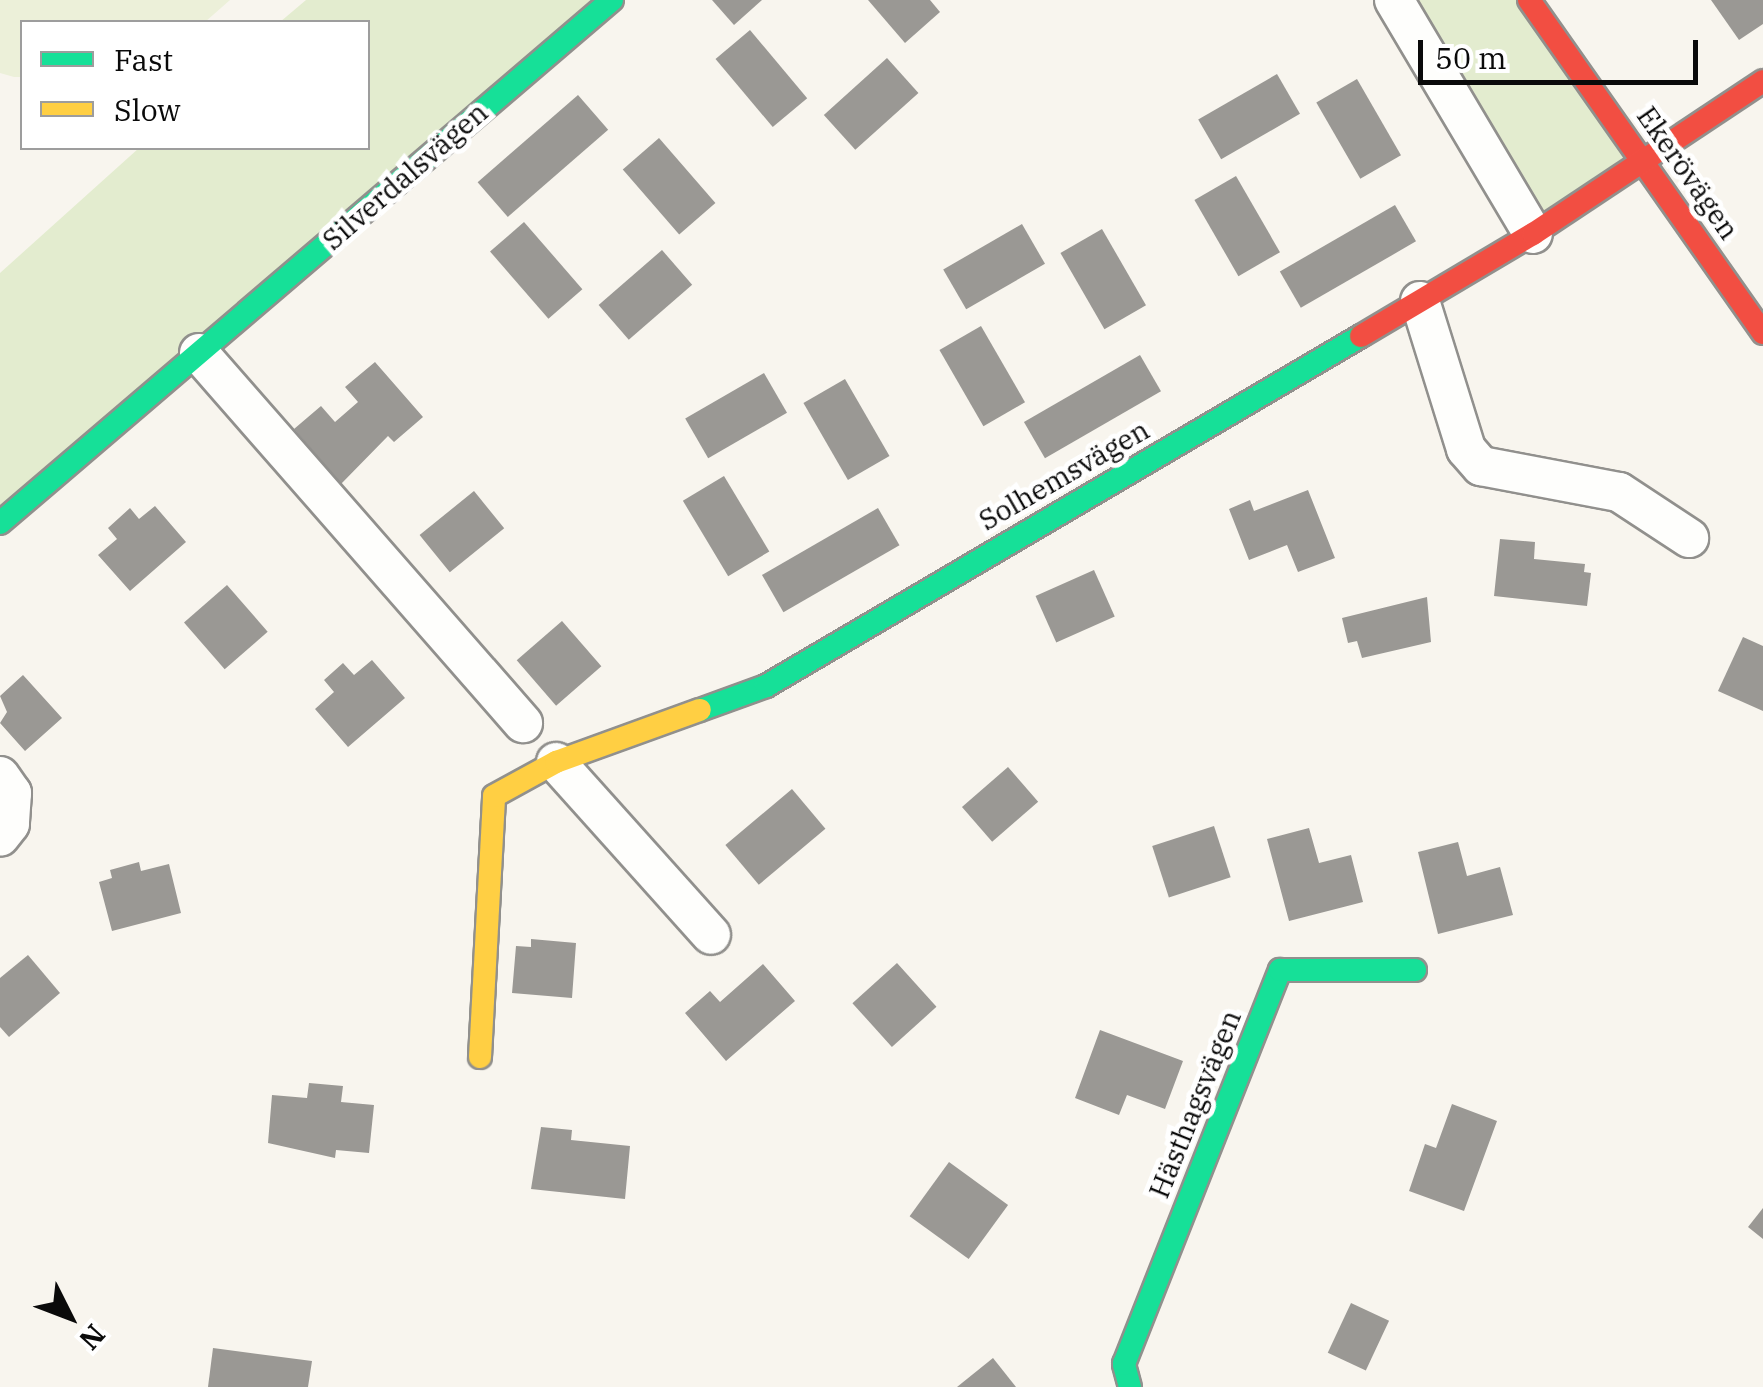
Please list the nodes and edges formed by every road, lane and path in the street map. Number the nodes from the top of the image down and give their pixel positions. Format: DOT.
graph roads {
  1 [pos="612,0"];
  2 [pos="1394,0"];
  3 [pos="1530,0"];
  4 [pos="1763,82"];
  5 [pos="1644,162"];
  6 [pos="1533,234"];
  7 [pos="1420,301"];
  8 [pos="1763,332"];
  9 [pos="199,354"];
  10 [pos="0,523"];
  11 [pos="1688,538"];
  12 [pos="523,723"];
  13 [pos="556,762"];
  14 [pos="0,776"];
  15 [pos="0,837"];
  16 [pos="711,935"];
  17 [pos="1416,970"];
  18 [pos="480,1057"];
  19 [pos="1130,1387"];
  1 -- 9 [label="street, Silverdalsvägen"];
  2 -- 6 [label="street"];
  3 -- 5 [label="street, Ekerövägen"];
  4 -- 5 [label="street, Solhemsvägen"];
  5 -- 6 [label="street, Solhemsvägen"];
  5 -- 8 [label="street, Ekerövägen"];
  6 -- 7 [label="street, Solhemsvägen"];
  7 -- 11 [label="street"];
  7 -- 13 [label="street, Solhemsvägen"];
  9 -- 10 [label="street, Silverdalsvägen"];
  9 -- 12 [label="street"];
  13 -- 16 [label="street"];
  13 -- 18 [label="street, Solhemsvägen"];
  14 -- 15 [label="street"];
  17 -- 19 [label="street, Hästhagsvägen"];
}
